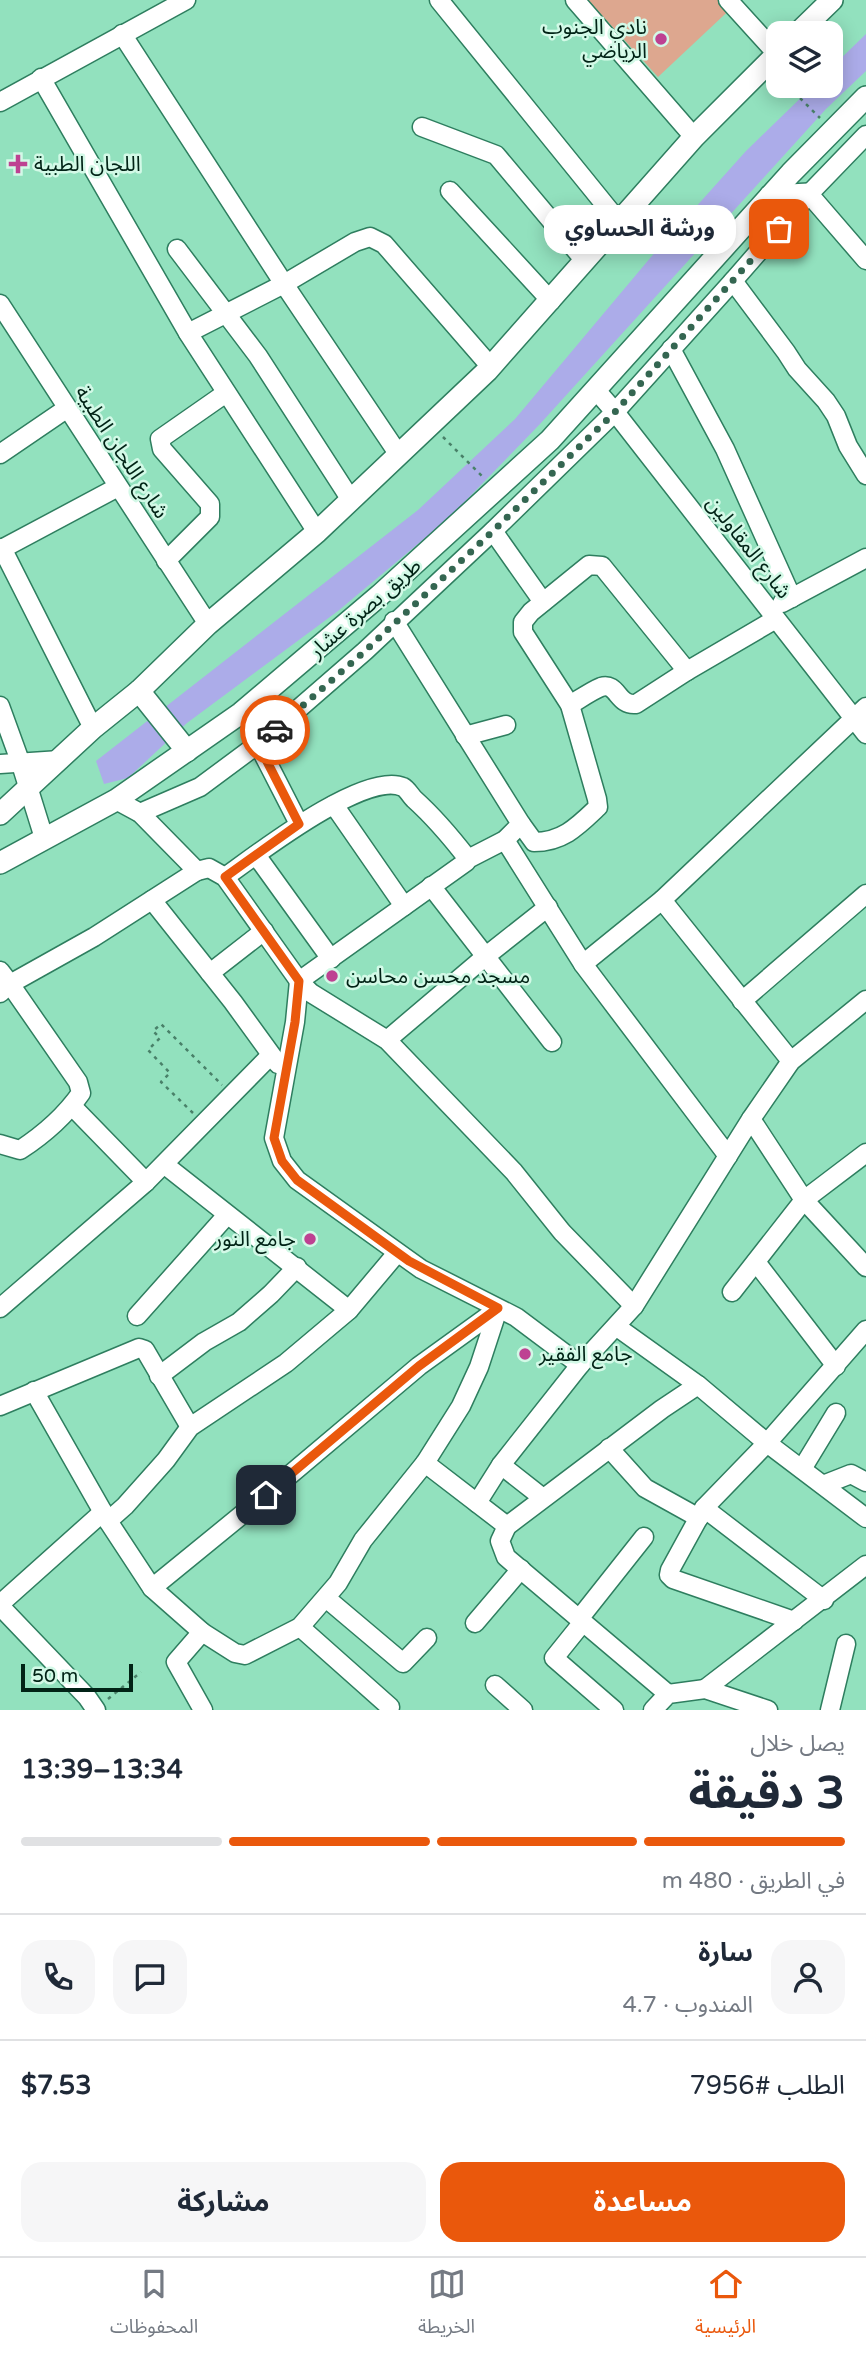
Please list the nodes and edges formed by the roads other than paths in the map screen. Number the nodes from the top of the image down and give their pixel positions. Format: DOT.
graph roads {
  1 [pos="186,0"];
  2 [pos="439,0"];
  3 [pos="575,0"];
  4 [pos="728,0"];
  5 [pos="832,0"];
  6 [pos="810,21"];
  7 [pos="122,34"];
  8 [pos="766,40"];
  9 [pos="766,65"];
  10 [pos="41,78"];
  11 [pos="866,97"];
  12 [pos="0,102"];
  13 [pos="422,127"];
  14 [pos="694,137"];
  15 [pos="863,144"];
  16 [pos="450,191"];
  17 [pos="809,194"];
  18 [pos="770,196"];
  19 [pos="619,222"];
  20 [pos="177,248"];
  21 [pos="866,260"];
  22 [pos="585,261"];
  23 [pos="733,281"];
  24 [pos="284,284"];
  25 [pos="551,301"];
  26 [pos="0,304"];
  27 [pos="225,314"];
  28 [pos="188,333"];
  29 [pos="671,349"];
  30 [pos="491,367"];
  31 [pos="595,389"];
  32 [pos="226,393"];
  33 [pos="66,409"];
  34 [pos="615,412"];
  35 [pos="0,454"];
  36 [pos="399,455"];
  37 [pos="866,475"];
  38 [pos="118,487"];
  39 [pos="351,500"];
  40 [pos="317,531"];
  41 [pos="493,531"];
  42 [pos="1,549"];
  43 [pos="866,558"];
  44 [pos="166,561"];
  45 [pos="792,598"];
  46 [pos="544,602"];
  47 [pos="773,614"];
  48 [pos="394,621"];
  49 [pos="208,624"];
  50 [pos="687,671"];
  51 [pos="143,697"];
  52 [pos="570,705"];
  53 [pos="0,706"];
  54 [pos="860,713"];
  55 [pos="506,725"];
  56 [pos="93,728"];
  57 [pos="866,734"];
  58 [pos="466,736"];
  59 [pos="258,744"];
  60 [pos="183,746"];
  61 [pos="60,760"];
  62 [pos="20,761"];
  63 [pos="0,764"];
  64 [pos="28,788"];
  65 [pos="116,800"];
  66 [pos="334,805"];
  67 [pos="140,813"];
  68 [pos="0,814"];
  69 [pos="299,824"];
  70 [pos="521,824"];
  71 [pos="44,838"];
  72 [pos="505,840"];
  73 [pos="256,855"];
  74 [pos="468,859"];
  75 [pos="0,863"];
  76 [pos="197,871"];
  77 [pos="225,877"];
  78 [pos="431,886"];
  79 [pos="866,894"];
  80 [pos="152,900"];
  81 [pos="662,900"];
  82 [pos="404,906"];
  83 [pos="548,907"];
  84 [pos="264,931"];
  85 [pos="485,956"];
  86 [pos="331,959"];
  87 [pos="583,964"];
  88 [pos="210,973"];
  89 [pos="299,981"];
  90 [pos="4,983"];
  91 [pos="866,1000"];
  92 [pos="742,1001"];
  93 [pos="387,1040"];
  94 [pos="552,1042"];
  95 [pos="270,1056"];
  96 [pos="791,1061"];
  97 [pos="286,1073"];
  98 [pos="72,1106"];
  99 [pos="751,1119"];
  100 [pos="0,1144"];
  101 [pos="866,1153"];
  102 [pos="728,1156"];
  103 [pos="165,1165"];
  104 [pos="146,1182"];
  105 [pos="804,1200"];
  106 [pos="227,1215"];
  107 [pos="397,1252"];
  108 [pos="756,1262"];
  109 [pos="297,1268"];
  110 [pos="866,1268"];
  111 [pos="733,1292"];
  112 [pos="634,1306"];
  113 [pos="0,1308"];
  114 [pos="498,1308"];
  115 [pos="349,1310"];
  116 [pos="137,1316"];
  117 [pos="617,1327"];
  118 [pos="866,1330"];
  119 [pos="580,1365"];
  120 [pos="836,1366"];
  121 [pos="159,1376"];
  122 [pos="698,1385"];
  123 [pos="34,1391"];
  124 [pos="0,1406"];
  125 [pos="836,1413"];
  126 [pos="190,1427"];
  127 [pos="767,1443"];
  128 [pos="609,1448"];
  129 [pos="425,1463"];
  130 [pos="501,1465"];
  131 [pos="802,1469"];
  132 [pos="866,1482"];
  133 [pos="823,1485"];
  134 [pos="543,1498"];
  135 [pos="477,1503"];
  136 [pos="701,1513"];
  137 [pos="105,1516"];
  138 [pos="866,1518"];
  139 [pos="507,1526"];
  140 [pos="644,1537"];
  141 [pos="866,1565"];
  142 [pos="521,1569"];
  143 [pos="152,1588"];
  144 [pos="326,1598"];
  145 [pos="824,1600"];
  146 [pos="0,1605"];
  147 [pos="581,1621"];
  148 [pos="794,1621"];
  149 [pos="475,1623"];
  150 [pos="300,1627"];
  151 [pos="202,1632"];
  152 [pos="427,1638"];
  153 [pos="846,1644"];
  154 [pos="495,1685"];
  155 [pos="705,1689"];
  156 [pos="668,1694"];
  157 [pos="390,1707"];
  158 [pos="96,1709"];
  159 [pos="203,1710"];
  160 [pos="523,1710"];
  161 [pos="614,1710"];
  162 [pos="653,1710"];
  163 [pos="768,1710"];
  164 [pos="830,1710"];
  1 -- 7 [label="street"];
  2 -- 19 [label="street"];
  3 -- 14 [label="street"];
  4 -- 8 [label="street"];
  5 -- 6 [label="main road"];
  7 -- 10 [label="street"];
  7 -- 24 [label="street"];
  9 -- 14 [label="main road"];
  10 -- 12 [label="street"];
  10 -- 28 [label="street"];
  11 -- 18 [label="main road, طريق بصرة عشار"];
  13 -- 22 [label="street"];
  14 -- 19 [label="main road"];
  15 -- 17 [label="street"];
  16 -- 25 [label="street"];
  17 -- 18 [label="main road"];
  17 -- 21 [label="street"];
  17 -- 23 [label="street"];
  18 -- 31 [label="main road, طريق بصرة عشار"];
  19 -- 22 [label="main road"];
  20 -- 27 [label="street"];
  22 -- 25 [label="main road"];
  23 -- 29 [label="street"];
  23 -- 37 [label="street"];
  24 -- 27 [label="street"];
  24 -- 30 [label="street"];
  24 -- 36 [label="street"];
  25 -- 30 [label="main road"];
  26 -- 33 [label="street, شارع اللجان الطبية"];
  27 -- 28 [label="street"];
  27 -- 39 [label="street"];
  28 -- 32 [label="street"];
  29 -- 34 [label="street"];
  29 -- 45 [label="street"];
  30 -- 36 [label="main road"];
  31 -- 34 [label="street, شارع المقاولين"];
  31 -- 60 [label="main road, طريق بصرة عشار"];
  32 -- 40 [label="street"];
  32 -- 44 [label="street"];
  33 -- 35 [label="street"];
  33 -- 38 [label="street, شارع اللجان الطبية"];
  34 -- 41 [label="street"];
  34 -- 47 [label="street, شارع المقاولين"];
  36 -- 39 [label="main road"];
  38 -- 42 [label="street"];
  38 -- 44 [label="street, شارع اللجان الطبية"];
  39 -- 40 [label="main road"];
  40 -- 49 [label="main road"];
  41 -- 46 [label="street"];
  41 -- 48 [label="street"];
  42 -- 56 [label="street"];
  43 -- 45 [label="street"];
  44 -- 49 [label="street, شارع اللجان الطبية"];
  45 -- 47 [label="street"];
  46 -- 50 [label="street"];
  46 -- 52 [label="street"];
  47 -- 50 [label="street"];
  47 -- 54 [label="street, شارع المقاولين"];
  48 -- 58 [label="street"];
  48 -- 59 [label="street"];
  49 -- 51 [label="main road"];
  50 -- 52 [label="street"];
  51 -- 56 [label="main road"];
  51 -- 60 [label="main road"];
  52 -- 70 [label="street"];
  53 -- 62 [label="street"];
  54 -- 57 [label="street, شارع المقاولين"];
  54 -- 81 [label="street"];
  55 -- 58 [label="street"];
  56 -- 61 [label="main road"];
  58 -- 70 [label="street"];
  59 -- 67 [label="street"];
  59 -- 69 [label="street"];
  60 -- 65 [label="main road, طريق بصرة عشار"];
  61 -- 62 [label="street"];
  61 -- 64 [label="main road"];
  62 -- 63 [label="street"];
  62 -- 64 [label="street"];
  64 -- 68 [label="main road"];
  64 -- 71 [label="street"];
  65 -- 67 [label="street"];
  65 -- 71 [label="main road, طريق بصرة عشار"];
  66 -- 69 [label="street"];
  66 -- 74 [label="street"];
  66 -- 82 [label="street"];
  67 -- 76 [label="street"];
  69 -- 73 [label="street"];
  70 -- 72 [label="street"];
  71 -- 75 [label="main road, طريق بصرة عشار"];
  72 -- 74 [label="street"];
  72 -- 83 [label="street"];
  73 -- 77 [label="street"];
  73 -- 86 [label="street"];
  74 -- 78 [label="street"];
  76 -- 77 [label="street"];
  76 -- 80 [label="street"];
  77 -- 84 [label="street"];
  78 -- 82 [label="street"];
  78 -- 85 [label="street"];
  79 -- 92 [label="street"];
  80 -- 88 [label="street"];
  80 -- 90 [label="street"];
  81 -- 87 [label="street"];
  81 -- 92 [label="street"];
  82 -- 86 [label="street"];
  83 -- 85 [label="street"];
  83 -- 87 [label="street"];
  84 -- 88 [label="street"];
  84 -- 89 [label="street"];
  85 -- 93 [label="street"];
  85 -- 94 [label="street"];
  86 -- 89 [label="street"];
  87 -- 102 [label="street"];
  88 -- 95 [label="street"];
  89 -- 93 [label="street"];
  89 -- 97 [label="street"];
  90 -- 98 [label="street"];
  91 -- 96 [label="street"];
  92 -- 96 [label="street"];
  93 -- 112 [label="street"];
  95 -- 97 [label="street"];
  95 -- 103 [label="street"];
  96 -- 99 [label="street"];
  97 -- 107 [label="street"];
  98 -- 100 [label="street"];
  98 -- 104 [label="street"];
  99 -- 102 [label="street"];
  99 -- 105 [label="street"];
  101 -- 105 [label="street"];
  102 -- 112 [label="street"];
  103 -- 104 [label="street"];
  103 -- 106 [label="street"];
  104 -- 113 [label="street"];
  105 -- 108 [label="street"];
  105 -- 110 [label="street"];
  106 -- 109 [label="street"];
  106 -- 116 [label="street"];
  107 -- 114 [label="street"];
  107 -- 115 [label="street"];
  108 -- 111 [label="street"];
  108 -- 120 [label="street"];
  109 -- 115 [label="street"];
  109 -- 121 [label="street"];
  112 -- 117 [label="street"];
  114 -- 119 [label="street"];
  114 -- 129 [label="street"];
  114 -- 143 [label="street"];
  115 -- 126 [label="street"];
  117 -- 119 [label="street"];
  117 -- 122 [label="street"];
  118 -- 120 [label="street"];
  119 -- 130 [label="street"];
  120 -- 127 [label="street"];
  121 -- 123 [label="street"];
  121 -- 126 [label="street"];
  122 -- 127 [label="street"];
  122 -- 128 [label="street"];
  123 -- 124 [label="street"];
  123 -- 137 [label="street"];
  125 -- 131 [label="street"];
  126 -- 137 [label="street"];
  127 -- 131 [label="street"];
  127 -- 136 [label="street"];
  128 -- 134 [label="street"];
  128 -- 136 [label="street"];
  129 -- 135 [label="street"];
  129 -- 144 [label="street"];
  130 -- 134 [label="street"];
  130 -- 135 [label="street"];
  131 -- 133 [label="street"];
  132 -- 133 [label="street"];
  133 -- 138 [label="street"];
  134 -- 139 [label="street"];
  135 -- 139 [label="street"];
  136 -- 145 [label="street"];
  136 -- 148 [label="street"];
  137 -- 143 [label="street"];
  137 -- 146 [label="street"];
  139 -- 142 [label="street"];
  140 -- 147 [label="street"];
  141 -- 145 [label="street"];
  142 -- 147 [label="street"];
  142 -- 149 [label="street"];
  143 -- 151 [label="street"];
  144 -- 150 [label="street"];
  144 -- 152 [label="street"];
  145 -- 148 [label="street"];
  146 -- 158 [label="street"];
  147 -- 156 [label="street"];
  147 -- 161 [label="street"];
  148 -- 155 [label="street"];
  150 -- 151 [label="street"];
  150 -- 157 [label="street"];
  151 -- 159 [label="street"];
  153 -- 164 [label="street"];
  154 -- 160 [label="street"];
  155 -- 156 [label="street"];
  155 -- 163 [label="street"];
  156 -- 162 [label="street"];
}
